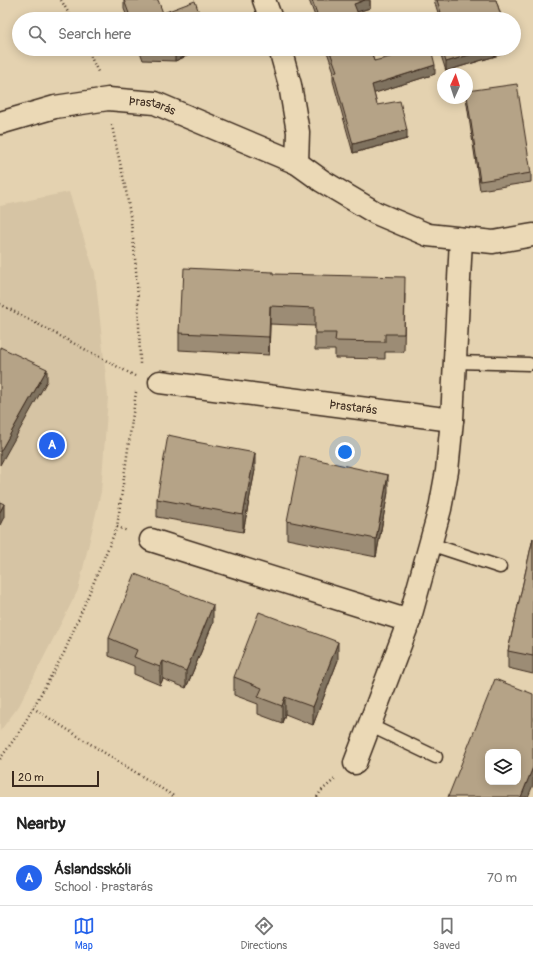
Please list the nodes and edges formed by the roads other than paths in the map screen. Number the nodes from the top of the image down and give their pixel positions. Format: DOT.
graph roads {
  1 [pos="264,0"];
  2 [pos="268,12"];
  3 [pos="282,56"];
  4 [pos="0,123"];
  5 [pos="297,163"];
  6 [pos="533,234"];
  7 [pos="461,239"];
  8 [pos="455,362"];
  9 [pos="529,364"];
  10 [pos="160,382"];
  11 [pos="452,420"];
  12 [pos="151,540"];
  13 [pos="430,544"];
  14 [pos="500,567"];
  15 [pos="409,621"];
  16 [pos="370,725"];
  17 [pos="436,757"];
  18 [pos="355,763"];
  1 -- 2 [label="street"];
  3 -- 5 [label="street"];
  4 -- 5 [label="street, Þrastarás"];
  5 -- 7 [label="street, Þrastarás"];
  6 -- 7 [label="street, Þrastarás"];
  7 -- 8 [label="street"];
  8 -- 9 [label="lane"];
  8 -- 11 [label="street"];
  10 -- 11 [label="street, Þrastarás"];
  11 -- 13 [label="street"];
  12 -- 15 [label="street"];
  13 -- 14 [label="lane"];
  13 -- 15 [label="street"];
  15 -- 16 [label="street"];
  16 -- 17 [label="lane"];
  16 -- 18 [label="street"];
}
